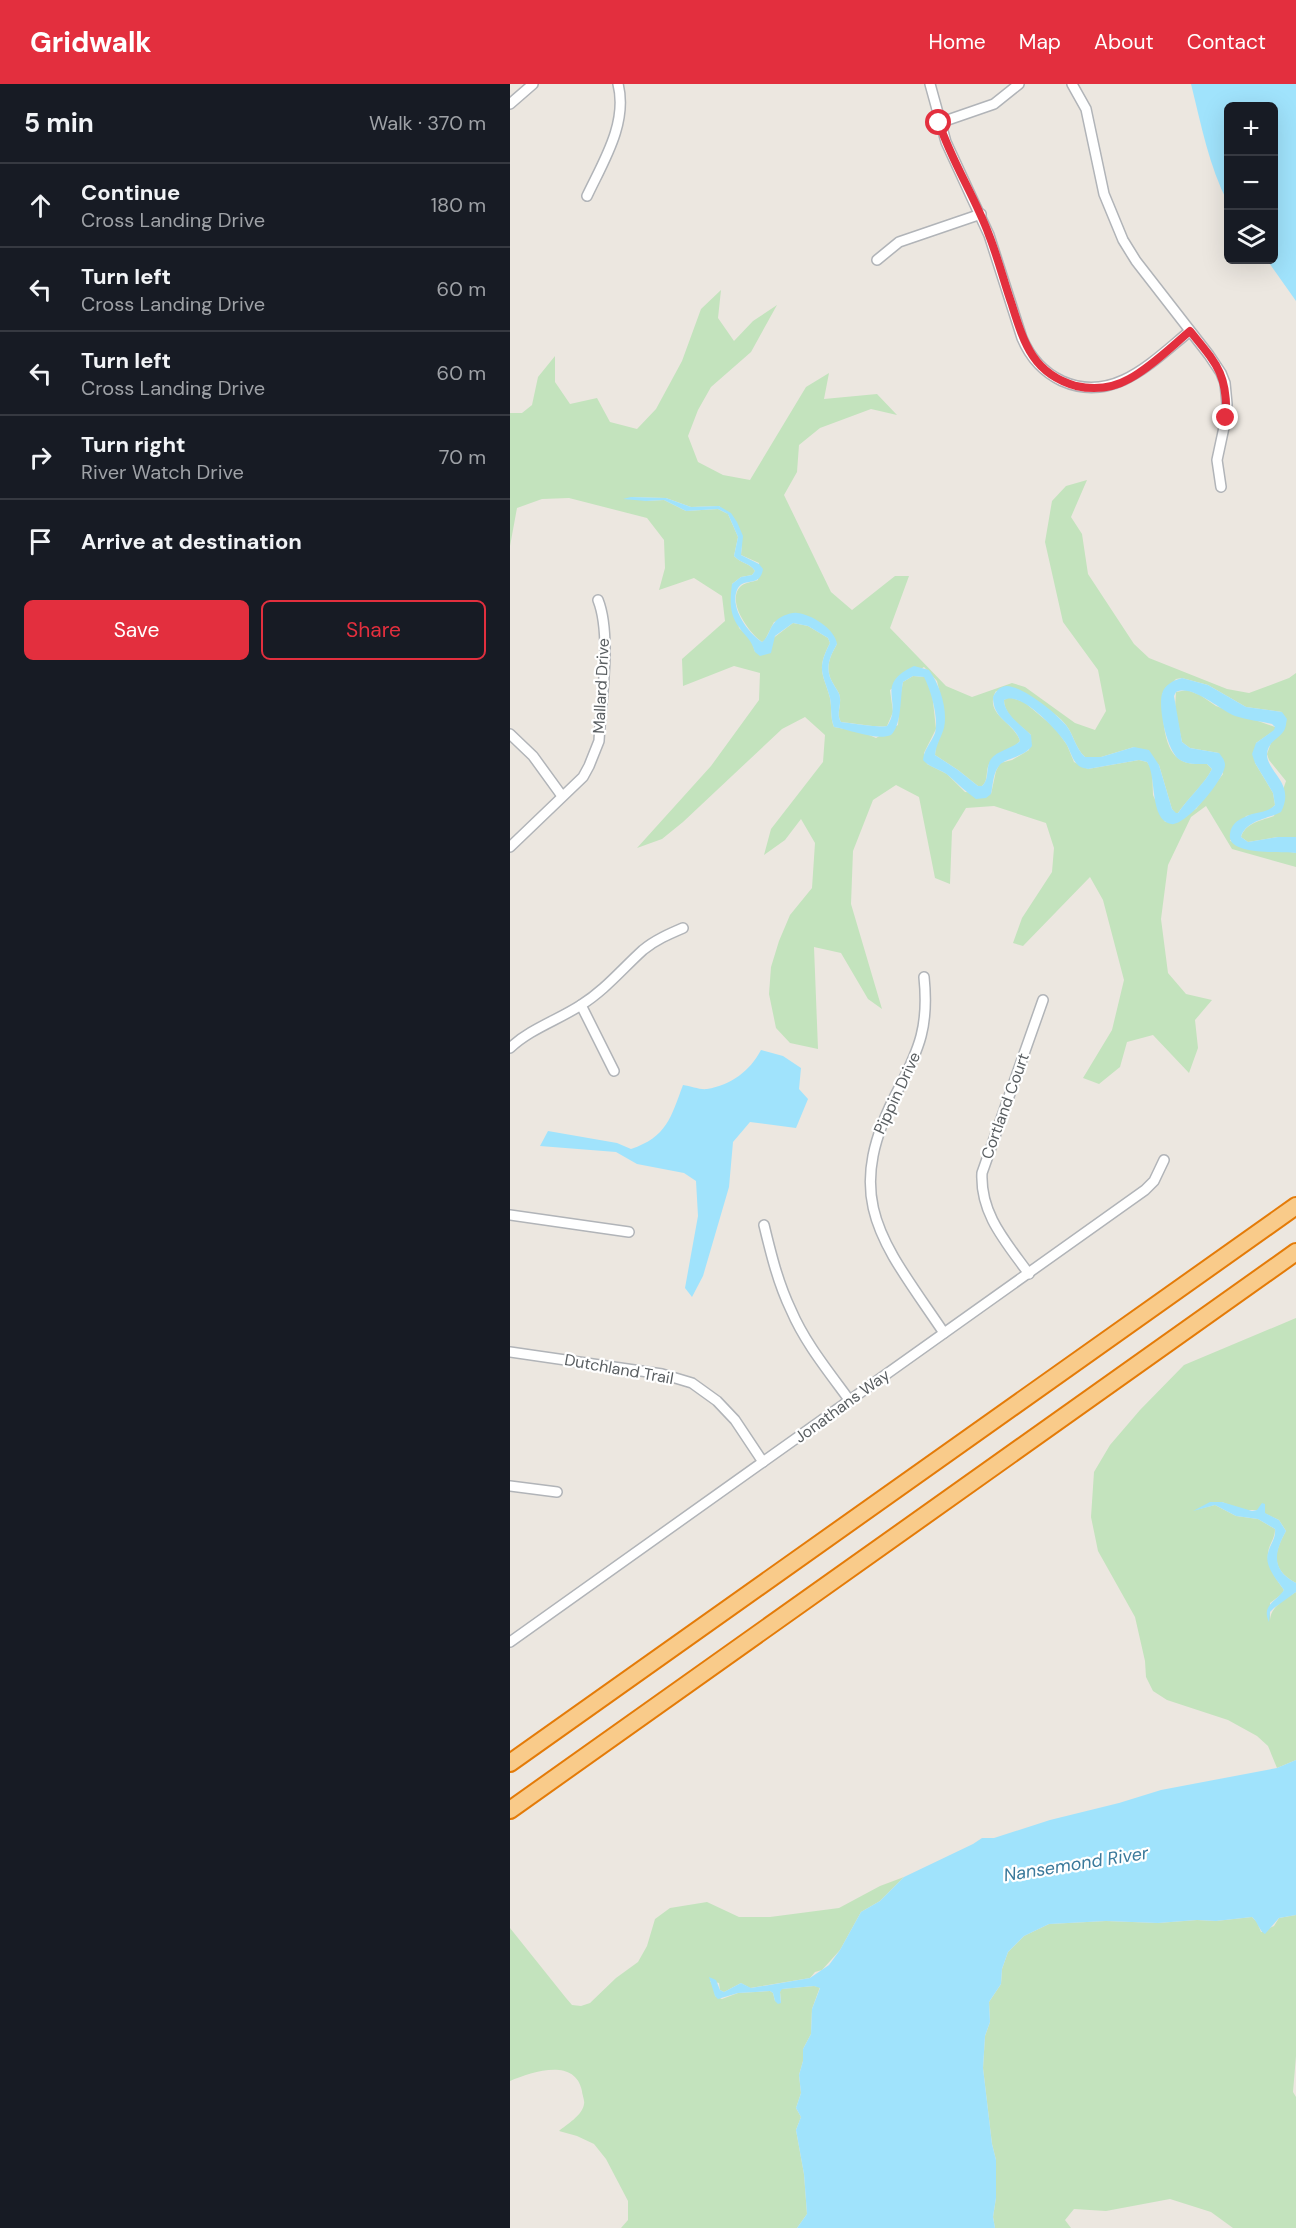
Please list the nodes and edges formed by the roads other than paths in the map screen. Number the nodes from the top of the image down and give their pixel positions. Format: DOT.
graph roads {
  1 [pos="533,84"];
  2 [pos="618,84"];
  3 [pos="930,84"];
  4 [pos="1019,84"];
  5 [pos="1072,84"];
  6 [pos="510,104"];
  7 [pos="939,123"];
  8 [pos="587,196"];
  9 [pos="981,214"];
  10 [pos="877,260"];
  11 [pos="1190,331"];
  12 [pos="1221,487"];
  13 [pos="598,600"];
  14 [pos="510,734"];
  15 [pos="562,796"];
  16 [pos="510,847"];
  17 [pos="683,928"];
  18 [pos="924,977"];
  19 [pos="1043,1000"];
  20 [pos="581,1005"];
  21 [pos="510,1048"];
  22 [pos="614,1071"];
  23 [pos="1164,1161"];
  24 [pos="1296,1206"];
  25 [pos="510,1215"];
  26 [pos="764,1225"];
  27 [pos="629,1232"];
  28 [pos="1296,1252"];
  29 [pos="1029,1274"];
  30 [pos="944,1333"];
  31 [pos="510,1352"];
  32 [pos="850,1401"];
  33 [pos="764,1462"];
  34 [pos="510,1486"];
  35 [pos="557,1491"];
  36 [pos="510,1642"];
  37 [pos="510,1763"];
  38 [pos="510,1810"];
  1 -- 6 [label="street"];
  2 -- 8 [label="street"];
  3 -- 7 [label="street"];
  4 -- 7 [label="street"];
  5 -- 11 [label="street"];
  7 -- 9 [label="street"];
  9 -- 10 [label="street"];
  9 -- 11 [label="street"];
  11 -- 12 [label="street"];
  13 -- 15 [label="street, Mallard Drive"];
  14 -- 15 [label="street"];
  15 -- 16 [label="street, Mallard Drive"];
  17 -- 20 [label="street"];
  18 -- 30 [label="street, Pippin Drive"];
  19 -- 29 [label="street, Cortland Court"];
  20 -- 21 [label="street"];
  20 -- 22 [label="street"];
  23 -- 29 [label="street, Jonathans Way"];
  24 -- 37 [label="highway"];
  25 -- 27 [label="street"];
  26 -- 32 [label="street"];
  28 -- 38 [label="highway"];
  29 -- 30 [label="street, Jonathans Way"];
  30 -- 32 [label="street, Jonathans Way"];
  31 -- 33 [label="street, Dutchland Trail"];
  32 -- 33 [label="street, Jonathans Way"];
  33 -- 36 [label="street, Jonathans Way"];
  34 -- 35 [label="street"];
}
